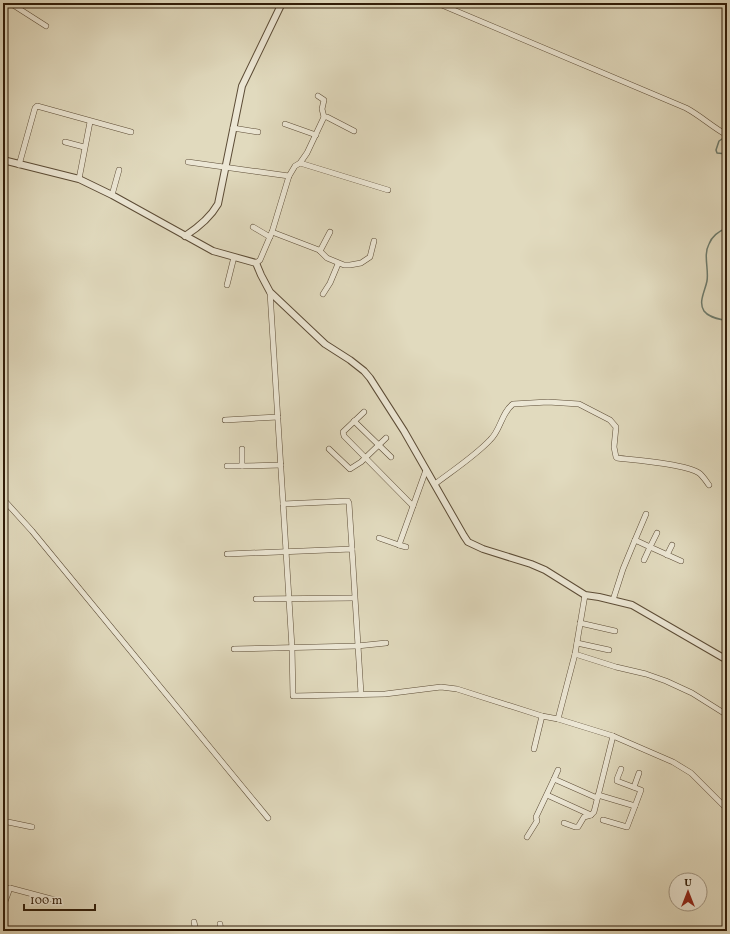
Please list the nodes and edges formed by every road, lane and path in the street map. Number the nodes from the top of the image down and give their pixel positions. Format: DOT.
graph roads {
  1 [pos="10,3"];
  2 [pos="282,3"];
  3 [pos="437,3"];
  4 [pos="46,26"];
  5 [pos="318,96"];
  6 [pos="324,117"];
  7 [pos="90,122"];
  8 [pos="285,124"];
  9 [pos="233,128"];
  10 [pos="354,131"];
  11 [pos="131,132"];
  12 [pos="258,132"];
  13 [pos="316,135"];
  14 [pos="727,135"];
  15 [pos="65,142"];
  16 [pos="84,147"];
  17 [pos="3,160"];
  18 [pos="188,162"];
  19 [pos="300,163"];
  20 [pos="19,165"];
  21 [pos="226,167"];
  22 [pos="119,170"];
  23 [pos="289,176"];
  24 [pos="78,179"];
  25 [pos="388,190"];
  26 [pos="112,196"];
  27 [pos="253,227"];
  28 [pos="330,232"];
  29 [pos="271,234"];
  30 [pos="185,236"];
  31 [pos="374,241"];
  32 [pos="320,251"];
  33 [pos="234,257"];
  34 [pos="256,263"];
  35 [pos="338,264"];
  36 [pos="227,285"];
  37 [pos="270,292"];
  38 [pos="323,294"];
  39 [pos="364,412"];
  40 [pos="278,417"];
  41 [pos="226,420"];
  42 [pos="354,421"];
  43 [pos="386,438"];
  44 [pos="378,446"];
  45 [pos="242,449"];
  46 [pos="328,449"];
  47 [pos="390,457"];
  48 [pos="366,458"];
  49 [pos="281,465"];
  50 [pos="227,466"];
  51 [pos="242,466"];
  52 [pos="426,470"];
  53 [pos="435,484"];
  54 [pos="710,485"];
  55 [pos="3,499"];
  56 [pos="283,504"];
  57 [pos="413,506"];
  58 [pos="646,514"];
  59 [pos="657,533"];
  60 [pos="379,538"];
  61 [pos="635,540"];
  62 [pos="399,545"];
  63 [pos="672,545"];
  64 [pos="406,547"];
  65 [pos="650,547"];
  66 [pos="352,550"];
  67 [pos="285,552"];
  68 [pos="227,554"];
  69 [pos="667,555"];
  70 [pos="644,560"];
  71 [pos="681,561"];
  72 [pos="585,595"];
  73 [pos="354,598"];
  74 [pos="256,599"];
  75 [pos="288,600"];
  76 [pos="614,600"];
  77 [pos="580,623"];
  78 [pos="615,631"];
  79 [pos="386,643"];
  80 [pos="577,643"];
  81 [pos="357,646"];
  82 [pos="292,648"];
  83 [pos="234,649"];
  84 [pos="609,650"];
  85 [pos="575,654"];
  86 [pos="727,660"];
  87 [pos="361,694"];
  88 [pos="727,715"];
  89 [pos="542,716"];
  90 [pos="558,719"];
  91 [pos="613,736"];
  92 [pos="534,749"];
  93 [pos="621,769"];
  94 [pos="558,770"];
  95 [pos="639,773"];
  96 [pos="554,779"];
  97 [pos="634,787"];
  98 [pos="547,795"];
  99 [pos="598,796"];
  100 [pos="635,806"];
  101 [pos="727,809"];
  102 [pos="591,815"];
  103 [pos="268,818"];
  104 [pos="603,820"];
  105 [pos="3,821"];
  106 [pos="564,823"];
  107 [pos="32,827"];
  108 [pos="527,838"];
  109 [pos="10,888"];
  110 [pos="3,889"];
  111 [pos="55,900"];
  112 [pos="3,907"];
  113 [pos="194,922"];
  114 [pos="220,924"];
  115 [pos="196,931"];
  116 [pos="221,931"];
  1 -- 4 [label="street"];
  2 -- 9 [label="street"];
  3 -- 14 [label="street"];
  5 -- 6 [label="street"];
  6 -- 10 [label="street"];
  6 -- 13 [label="street"];
  7 -- 11 [label="street"];
  7 -- 16 [label="street"];
  7 -- 20 [label="street"];
  8 -- 13 [label="street"];
  9 -- 12 [label="street"];
  9 -- 21 [label="street"];
  13 -- 19 [label="street"];
  15 -- 16 [label="street"];
  16 -- 24 [label="street"];
  17 -- 20 [label="street"];
  18 -- 21 [label="street"];
  19 -- 23 [label="street"];
  19 -- 25 [label="street"];
  20 -- 24 [label="street"];
  21 -- 23 [label="street"];
  21 -- 30 [label="street"];
  22 -- 26 [label="street"];
  23 -- 29 [label="street"];
  24 -- 26 [label="street"];
  26 -- 30 [label="street"];
  27 -- 29 [label="street"];
  28 -- 32 [label="street"];
  29 -- 32 [label="street"];
  29 -- 34 [label="street"];
  30 -- 33 [label="street"];
  31 -- 35 [label="street"];
  32 -- 35 [label="street"];
  33 -- 34 [label="street"];
  33 -- 36 [label="street"];
  34 -- 37 [label="street"];
  35 -- 38 [label="street"];
  37 -- 40 [label="street"];
  37 -- 52 [label="street"];
  39 -- 42 [label="street"];
  40 -- 41 [label="street"];
  40 -- 49 [label="street"];
  42 -- 44 [label="street"];
  42 -- 48 [label="street"];
  43 -- 44 [label="street"];
  44 -- 47 [label="street"];
  44 -- 48 [label="street"];
  45 -- 51 [label="street"];
  46 -- 48 [label="street"];
  48 -- 57 [label="street"];
  49 -- 51 [label="street"];
  49 -- 56 [label="street"];
  50 -- 51 [label="street"];
  52 -- 53 [label="street"];
  52 -- 57 [label="street"];
  53 -- 54 [label="street"];
  53 -- 72 [label="street"];
  55 -- 103 [label="street"];
  56 -- 66 [label="street"];
  56 -- 67 [label="street"];
  57 -- 62 [label="street"];
  58 -- 61 [label="street"];
  59 -- 65 [label="street"];
  60 -- 62 [label="street"];
  61 -- 65 [label="street"];
  61 -- 76 [label="street"];
  62 -- 64 [label="street"];
  63 -- 69 [label="street"];
  65 -- 69 [label="street"];
  65 -- 70 [label="street"];
  66 -- 67 [label="street"];
  66 -- 73 [label="street"];
  67 -- 68 [label="street"];
  67 -- 75 [label="street"];
  69 -- 71 [label="street"];
  72 -- 76 [label="street"];
  72 -- 77 [label="street"];
  73 -- 75 [label="street"];
  73 -- 81 [label="street"];
  74 -- 75 [label="street"];
  75 -- 82 [label="street"];
  76 -- 86 [label="street"];
  77 -- 78 [label="street"];
  77 -- 80 [label="street"];
  79 -- 81 [label="street"];
  80 -- 84 [label="street"];
  80 -- 85 [label="street"];
  81 -- 82 [label="street"];
  81 -- 87 [label="street"];
  82 -- 83 [label="street"];
  82 -- 87 [label="street"];
  85 -- 88 [label="street"];
  85 -- 90 [label="street"];
  87 -- 89 [label="street"];
  89 -- 90 [label="street"];
  89 -- 92 [label="street"];
  90 -- 91 [label="street"];
  91 -- 99 [label="street"];
  91 -- 101 [label="street"];
  93 -- 97 [label="street"];
  94 -- 96 [label="street"];
  95 -- 97 [label="street"];
  96 -- 98 [label="street"];
  96 -- 99 [label="street"];
  97 -- 100 [label="street"];
  98 -- 102 [label="street"];
  98 -- 108 [label="street"];
  99 -- 100 [label="street"];
  99 -- 102 [label="street"];
  100 -- 104 [label="street"];
  102 -- 106 [label="street"];
  105 -- 107 [label="street"];
  109 -- 110 [label="street"];
  109 -- 111 [label="street"];
  109 -- 112 [label="street"];
  113 -- 115 [label="street"];
  114 -- 116 [label="street"];
}
